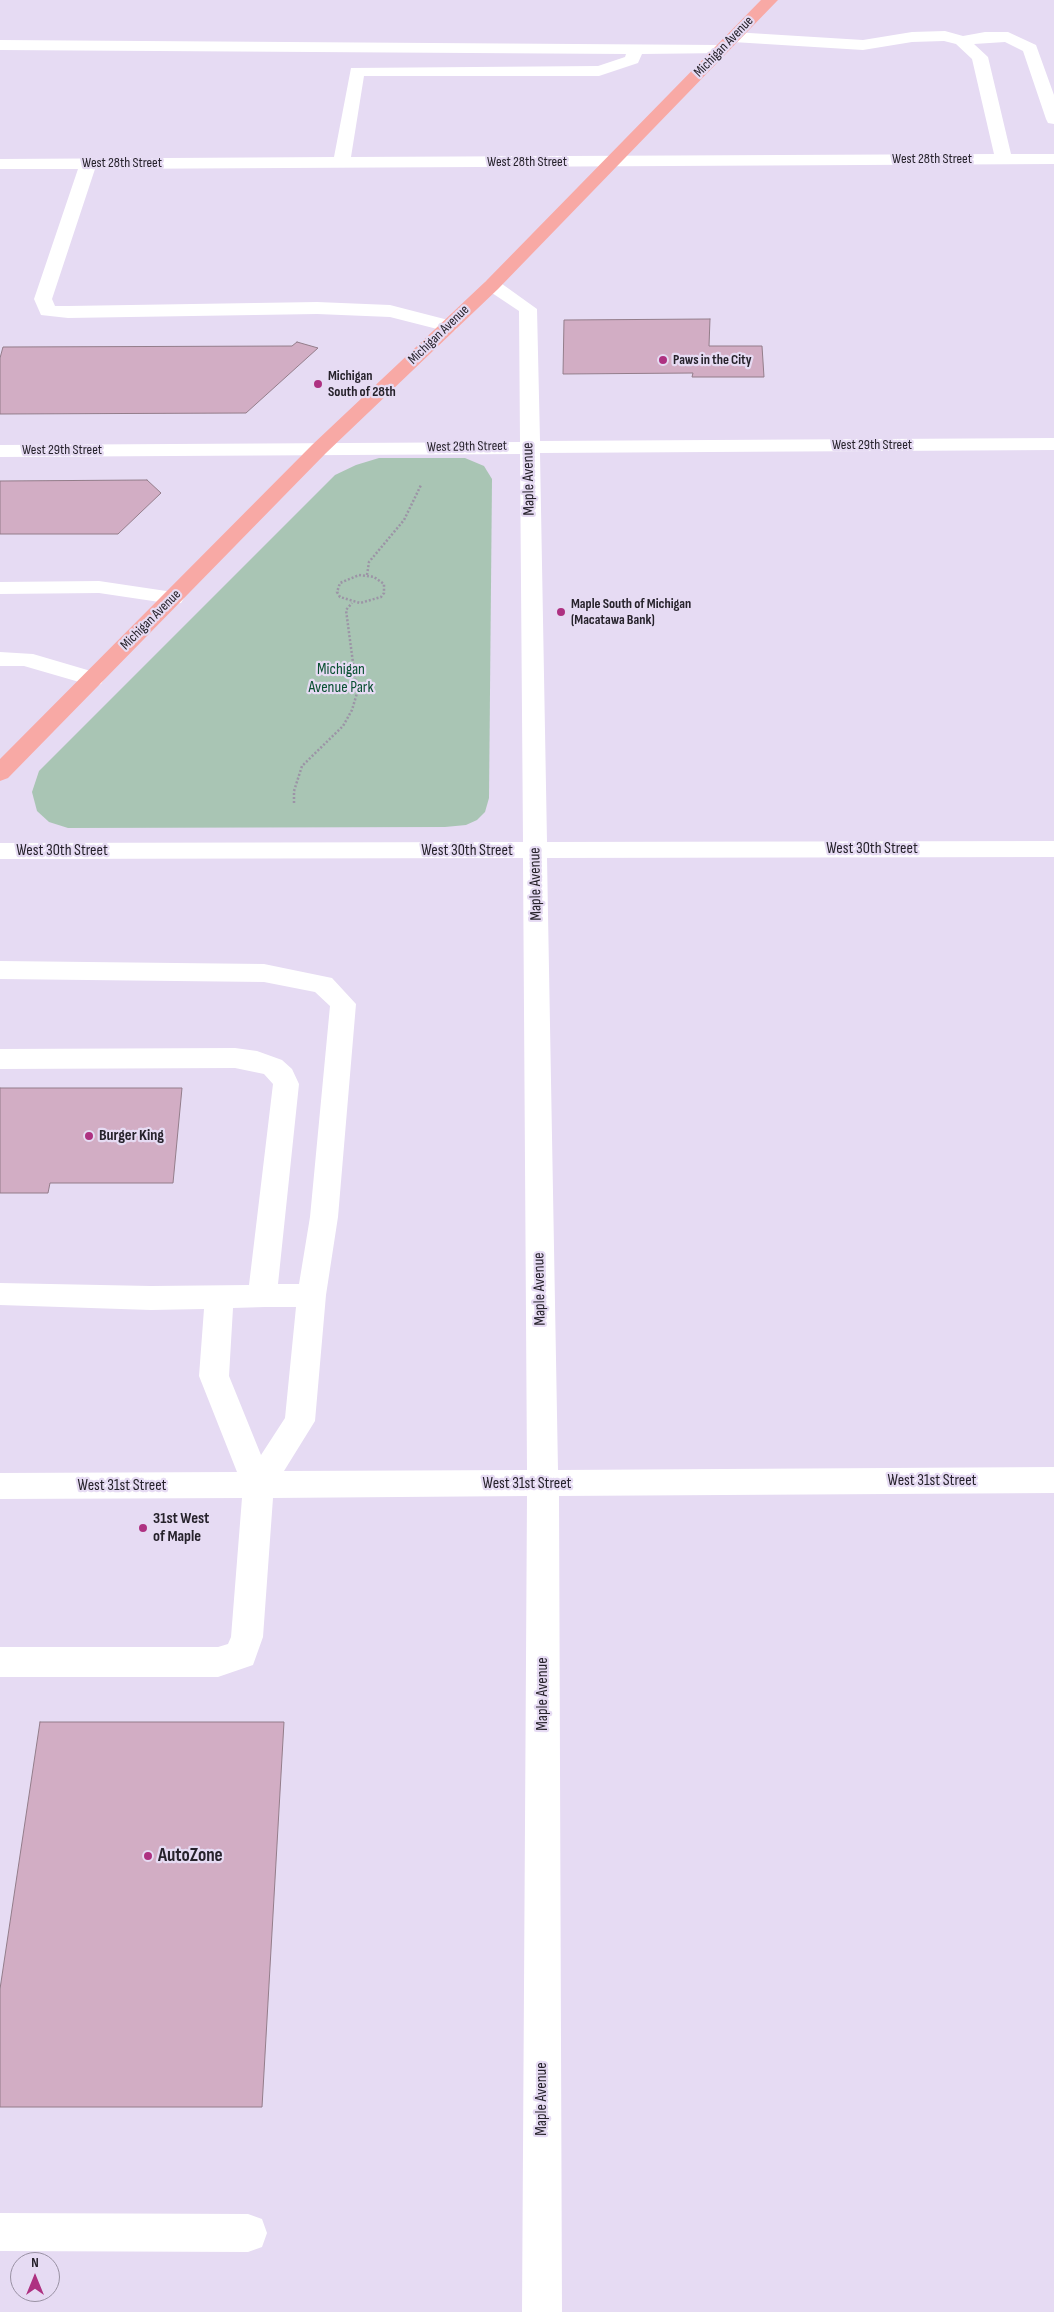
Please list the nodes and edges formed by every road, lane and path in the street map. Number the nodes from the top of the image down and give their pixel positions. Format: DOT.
graph roads {
  1 [pos="770,0"];
  2 [pos="733,37"];
  3 [pos="962,41"];
  4 [pos="0,45"];
  5 [pos="635,49"];
  6 [pos="720,50"];
  7 [pos="1054,119"];
  8 [pos="1004,159"];
  9 [pos="1054,159"];
  10 [pos="613,161"];
  11 [pos="342,162"];
  12 [pos="0,164"];
  13 [pos="88,164"];
  14 [pos="492,285"];
  15 [pos="449,326"];
  16 [pos="1054,444"];
  17 [pos="529,447"];
  18 [pos="319,449"];
  19 [pos="0,451"];
  20 [pos="422,481"];
  21 [pos="367,575"];
  22 [pos="0,588"];
  23 [pos="173,598"];
  24 [pos="352,603"];
  25 [pos="0,659"];
  26 [pos="92,679"];
  27 [pos="1,770"];
  28 [pos="294,803"];
  29 [pos="1054,848"];
  30 [pos="0,851"];
  31 [pos="536,851"];
  32 [pos="0,970"];
  33 [pos="0,1058"];
  34 [pos="0,1294"];
  35 [pos="312,1295"];
  36 [pos="262,1297"];
  37 [pos="219,1298"];
  38 [pos="1054,1480"];
  39 [pos="543,1484"];
  40 [pos="258,1485"];
  41 [pos="0,1486"];
  42 [pos="0,1662"];
  43 [pos="0,2232"];
  44 [pos="248,2233"];
  45 [pos="542,2312"];
  1 -- 2 [label="main road, Michigan Avenue"];
  2 -- 3 [label="street"];
  2 -- 6 [label="main road, Michigan Avenue"];
  3 -- 7 [label="street"];
  3 -- 8 [label="street"];
  4 -- 5 [label="street"];
  5 -- 6 [label="street"];
  5 -- 11 [label="street"];
  6 -- 10 [label="main road, Michigan Avenue"];
  8 -- 9 [label="street, West 28th Street"];
  8 -- 10 [label="street, West 28th Street"];
  10 -- 11 [label="street, West 28th Street"];
  10 -- 14 [label="main road, Michigan Avenue"];
  11 -- 13 [label="street, West 28th Street"];
  12 -- 13 [label="street, West 28th Street"];
  13 -- 15 [label="street"];
  14 -- 15 [label="main road, Michigan Avenue"];
  14 -- 17 [label="street, Maple Avenue"];
  15 -- 18 [label="main road, Michigan Avenue"];
  16 -- 17 [label="street, West 29th Street"];
  17 -- 18 [label="street, West 29th Street"];
  17 -- 31 [label="street, Maple Avenue"];
  18 -- 19 [label="street, West 29th Street"];
  18 -- 23 [label="main road, Michigan Avenue"];
  20 -- 21 [label="path"];
  21 -- 24 [label="path"];
  21 -- 24 [label="path"];
  22 -- 23 [label="street"];
  23 -- 26 [label="main road, Michigan Avenue"];
  24 -- 28 [label="path"];
  25 -- 26 [label="street"];
  26 -- 27 [label="main road, Michigan Avenue"];
  29 -- 31 [label="street, West 30th Street"];
  30 -- 31 [label="street, West 30th Street"];
  31 -- 39 [label="street, Maple Avenue"];
  32 -- 35 [label="street"];
  33 -- 36 [label="street"];
  34 -- 37 [label="street"];
  35 -- 36 [label="street"];
  35 -- 40 [label="street"];
  36 -- 37 [label="street"];
  37 -- 40 [label="street"];
  38 -- 39 [label="street, West 31st Street"];
  39 -- 40 [label="street, West 31st Street"];
  39 -- 45 [label="street, Maple Avenue"];
  40 -- 41 [label="street, West 31st Street"];
  40 -- 42 [label="street"];
  43 -- 44 [label="street"];
}
